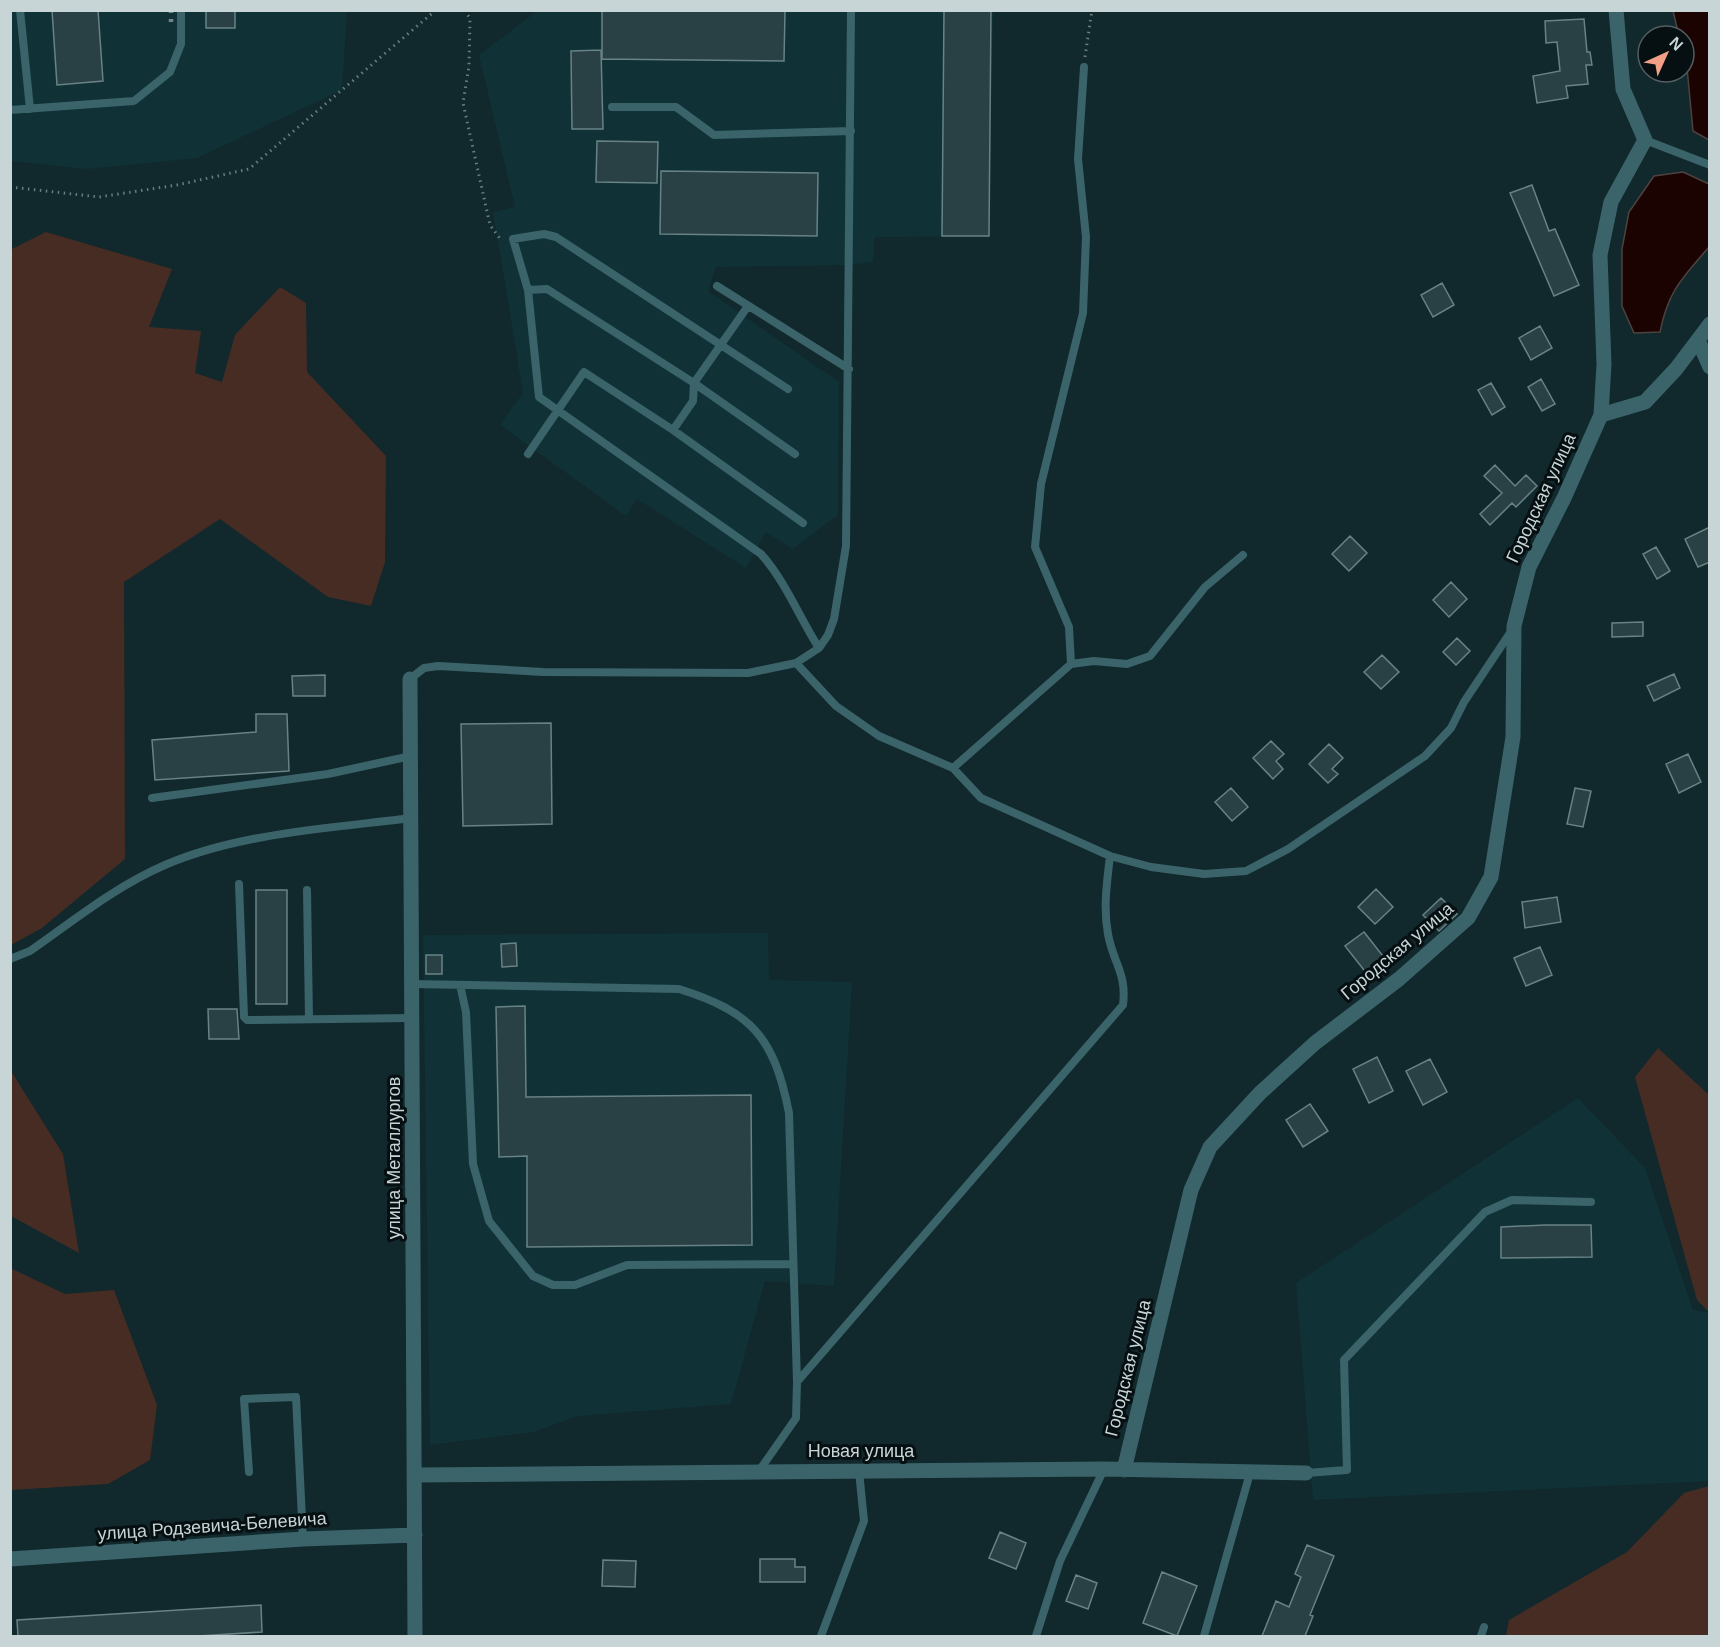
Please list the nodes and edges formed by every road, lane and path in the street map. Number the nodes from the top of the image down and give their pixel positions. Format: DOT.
graph roads {
  1 [pos="20,10"];
  2 [pos="182,10"];
  3 [pos="436,10"];
  4 [pos="851,10"];
  5 [pos="1092,10"];
  6 [pos="1616,10"];
  7 [pos="466,11"];
  8 [pos="1084,67"];
  9 [pos="612,107"];
  10 [pos="30,108"];
  11 [pos="10,110"];
  12 [pos="851,131"];
  13 [pos="1645,140"];
  14 [pos="1710,165"];
  15 [pos="10,187"];
  16 [pos="513,239"];
  17 [pos="717,286"];
  18 [pos="528,290"];
  19 [pos="748,306"];
  20 [pos="1710,324"];
  21 [pos="1698,340"];
  22 [pos="721,343"];
  23 [pos="1710,367"];
  24 [pos="849,369"];
  25 [pos="694,382"];
  26 [pos="788,389"];
  27 [pos="558,410"];
  28 [pos="1601,415"];
  29 [pos="673,430"];
  30 [pos="528,454"];
  31 [pos="795,454"];
  32 [pos="803,523"];
  33 [pos="1243,555"];
  34 [pos="1514,626"];
  35 [pos="819,648"];
  36 [pos="795,663"];
  37 [pos="1071,664"];
  38 [pos="410,679"];
  39 [pos="411,756"];
  40 [pos="952,768"];
  41 [pos="152,798"];
  42 [pos="412,818"];
  43 [pos="1110,856"];
  44 [pos="239,884"];
  45 [pos="307,890"];
  46 [pos="10,959"];
  47 [pos="412,984"];
  48 [pos="460,985"];
  49 [pos="412,1018"];
  50 [pos="309,1019"];
  51 [pos="1591,1202"];
  52 [pos="793,1264"];
  53 [pos="797,1382"];
  54 [pos="1104,1469"];
  55 [pos="1124,1470"];
  56 [pos="759,1471"];
  57 [pos="859,1471"];
  58 [pos="249,1472"];
  59 [pos="1250,1473"];
  60 [pos="1306,1473"];
  61 [pos="416,1475"];
  62 [pos="415,1535"];
  63 [pos="303,1539"];
  64 [pos="10,1559"];
  65 [pos="1484,1627"];
  66 [pos="415,1636"];
  67 [pos="820,1636"];
  68 [pos="1036,1636"];
  69 [pos="1204,1636"];
  70 [pos="1480,1636"];
  1 -- 10 [label="lane"];
  2 -- 10 [label="lane"];
  3 -- 15 [label="path"];
  4 -- 12 [label="lane"];
  5 -- 8 [label="path"];
  6 -- 13 [label="street"];
  7 -- 16 [label="path"];
  8 -- 37 [label="lane"];
  9 -- 12 [label="lane"];
  10 -- 11 [label="lane"];
  12 -- 24 [label="lane"];
  13 -- 14 [label="lane"];
  13 -- 28 [label="street"];
  16 -- 18 [label="lane"];
  16 -- 22 [label="lane"];
  17 -- 19 [label="lane"];
  18 -- 25 [label="lane"];
  18 -- 27 [label="lane"];
  19 -- 22 [label="lane"];
  19 -- 24 [label="lane"];
  20 -- 21 [label="street"];
  21 -- 23 [label="street"];
  21 -- 28 [label="street"];
  22 -- 25 [label="lane"];
  22 -- 26 [label="lane"];
  24 -- 35 [label="lane"];
  25 -- 29 [label="lane"];
  25 -- 31 [label="lane"];
  27 -- 29 [label="lane"];
  27 -- 30 [label="lane"];
  27 -- 35 [label="lane"];
  28 -- 34 [label="street, Городская улица"];
  29 -- 32 [label="lane"];
  33 -- 37 [label="lane"];
  34 -- 43 [label="lane"];
  34 -- 55 [label="street, Городская улица"];
  35 -- 36 [label="lane"];
  36 -- 38 [label="lane"];
  36 -- 40 [label="lane"];
  37 -- 40 [label="lane"];
  38 -- 39 [label="street, улица Металлургов"];
  39 -- 41 [label="lane"];
  39 -- 42 [label="street, улица Металлургов"];
  40 -- 43 [label="lane"];
  42 -- 46 [label="lane"];
  42 -- 47 [label="street, улица Металлургов"];
  43 -- 53 [label="lane"];
  44 -- 50 [label="lane"];
  45 -- 50 [label="lane"];
  47 -- 48 [label="lane"];
  47 -- 49 [label="street, улица Металлургов"];
  48 -- 52 [label="lane"];
  48 -- 52 [label="lane"];
  49 -- 50 [label="lane"];
  49 -- 61 [label="street, улица Металлургов"];
  51 -- 60 [label="lane"];
  52 -- 53 [label="lane"];
  53 -- 56 [label="lane"];
  54 -- 55 [label="street, Новая улица"];
  54 -- 57 [label="street, Новая улица"];
  54 -- 68 [label="lane"];
  55 -- 59 [label="street, Новая улица"];
  56 -- 57 [label="street, Новая улица"];
  56 -- 61 [label="street, Новая улица"];
  57 -- 67 [label="lane"];
  58 -- 63 [label="lane"];
  59 -- 60 [label="street, Новая улица"];
  59 -- 69 [label="lane"];
  61 -- 62 [label="street, улица Металлургов"];
  62 -- 63 [label="street, улица Родзевича-Белевича"];
  62 -- 66 [label="street, улица Металлургов"];
  63 -- 64 [label="street, улица Родзевича-Белевича"];
  65 -- 70 [label="lane"];
}
